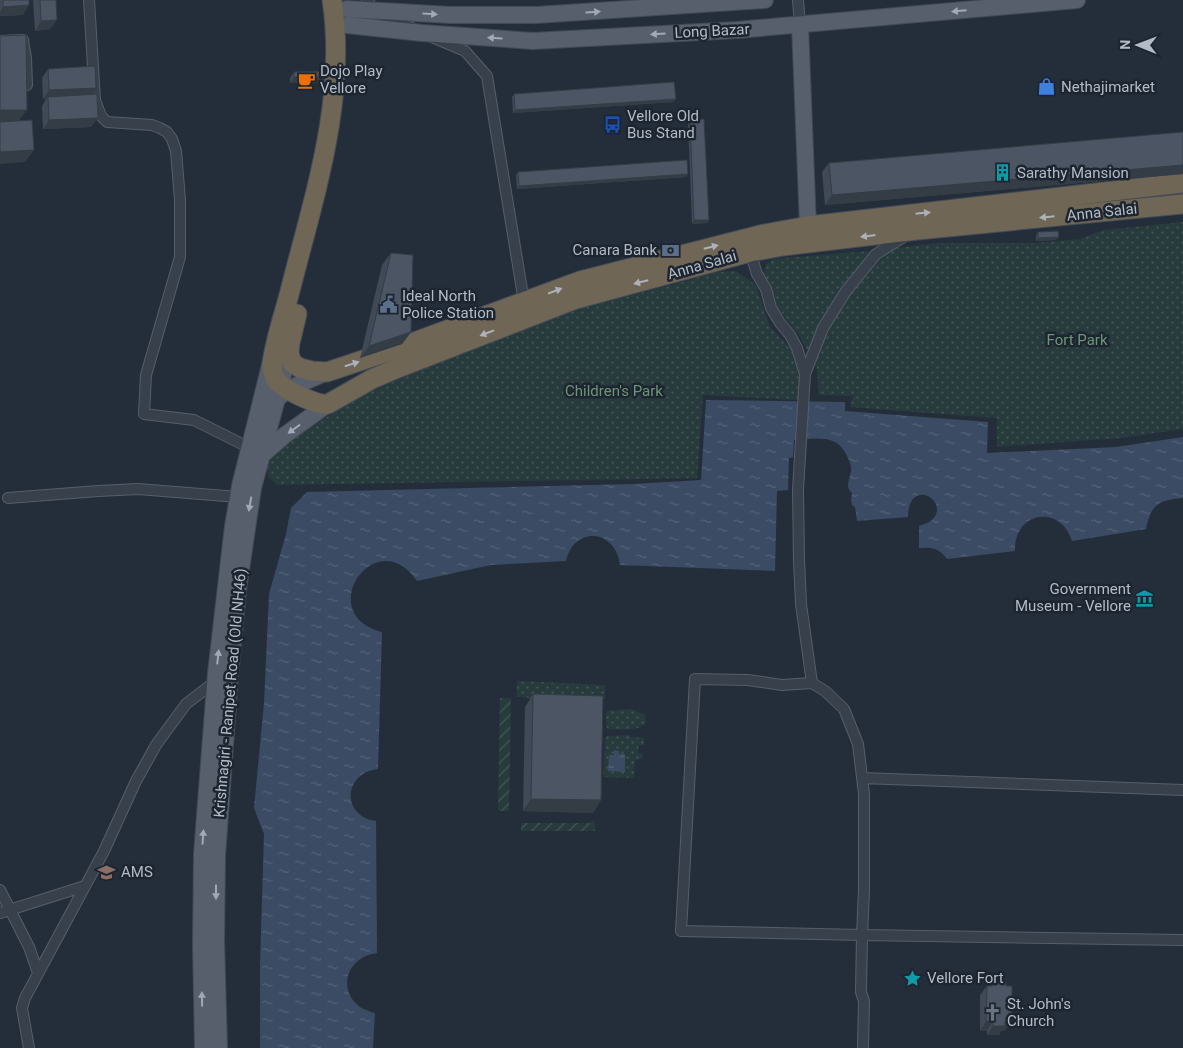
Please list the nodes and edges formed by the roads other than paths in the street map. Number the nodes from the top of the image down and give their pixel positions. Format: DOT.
graph roads {
  1 [pos="89,0"];
  2 [pos="765,0"];
  3 [pos="798,0"];
  4 [pos="1078,0"];
  5 [pos="372,6"];
  6 [pos="343,9"];
  7 [pos="800,25"];
  8 [pos="422,33"];
  9 [pos="0,41"];
  10 [pos="27,85"];
  11 [pos="1183,182"];
  12 [pos="1183,204"];
  13 [pos="808,226"];
  14 [pos="917,230"];
  15 [pos="750,252"];
  16 [pos="524,302"];
  17 [pos="290,343"];
  18 [pos="273,354"];
  19 [pos="327,372"];
  20 [pos="805,374"];
  21 [pos="282,391"];
  22 [pos="328,404"];
  23 [pos="256,452"];
  24 [pos="238,497"];
  25 [pos="8,498"];
  26 [pos="216,680"];
  27 [pos="812,683"];
  28 [pos="862,778"];
  29 [pos="1183,790"];
  30 [pos="85,886"];
  31 [pos="0,890"];
  32 [pos="5,912"];
  33 [pos="862,936"];
  34 [pos="1183,940"];
  35 [pos="38,973"];
  36 [pos="29,1048"];
  37 [pos="203,1048"];
  38 [pos="219,1048"];
  39 [pos="863,1048"];
  1 -- 23 [label="street"];
  5 -- 2 [label="main road, one-way"];
  3 -- 7 [label="street"];
  4 -- 7 [label="main road, Long Bazar, one-way"];
  5 -- 6 [label="main road"];
  5 -- 8 [label="street"];
  6 -- 8 [label="main road, Long Bazar"];
  6 -- 17 [label="highway"];
  6 -- 18 [label="highway"];
  7 -- 8 [label="main road, Long Bazar, one-way"];
  7 -- 13 [label="main road"];
  8 -- 16 [label="street"];
  9 -- 10 [label="street"];
  13 -- 11 [label="highway, Anna Salai, one-way"];
  12 -- 14 [label="highway, Anna Salai, one-way"];
  16 -- 13 [label="highway, Anna Salai, one-way"];
  14 -- 15 [label="highway, Anna Salai, one-way"];
  14 -- 20 [label="street"];
  15 -- 20 [label="street"];
  15 -- 22 [label="highway, Anna Salai, one-way"];
  19 -- 16 [label="highway, Anna Salai, one-way"];
  17 -- 19 [label="highway, Anna Salai"];
  17 -- 21 [label="main road"];
  18 -- 21 [label="highway"];
  18 -- 23 [label="main road, Krishnagiri - Ranipet Road (Old NH46)"];
  19 -- 21 [label="main road"];
  20 -- 27 [label="street"];
  21 -- 22 [label="highway"];
  21 -- 23 [label="main road"];
  22 -- 23 [label="main road, one-way"];
  23 -- 24 [label="main road, Krishnagiri - Ranipet Road (Old NH46)"];
  23 -- 38 [label="main road, Krishnagiri - Ranipet Road (Old NH46), one-way"];
  24 -- 25 [label="street"];
  26 -- 24 [label="main road, Krishnagiri - Ranipet Road (Old NH46), one-way"];
  26 -- 30 [label="street"];
  37 -- 26 [label="main road, Krishnagiri - Ranipet Road (Old NH46), one-way"];
  27 -- 28 [label="street"];
  27 -- 33 [label="street"];
  28 -- 29 [label="street"];
  28 -- 33 [label="street"];
  30 -- 32 [label="street"];
  30 -- 35 [label="street"];
  31 -- 32 [label="street"];
  32 -- 35 [label="street"];
  33 -- 34 [label="street"];
  33 -- 39 [label="street"];
  35 -- 36 [label="street"];
}
